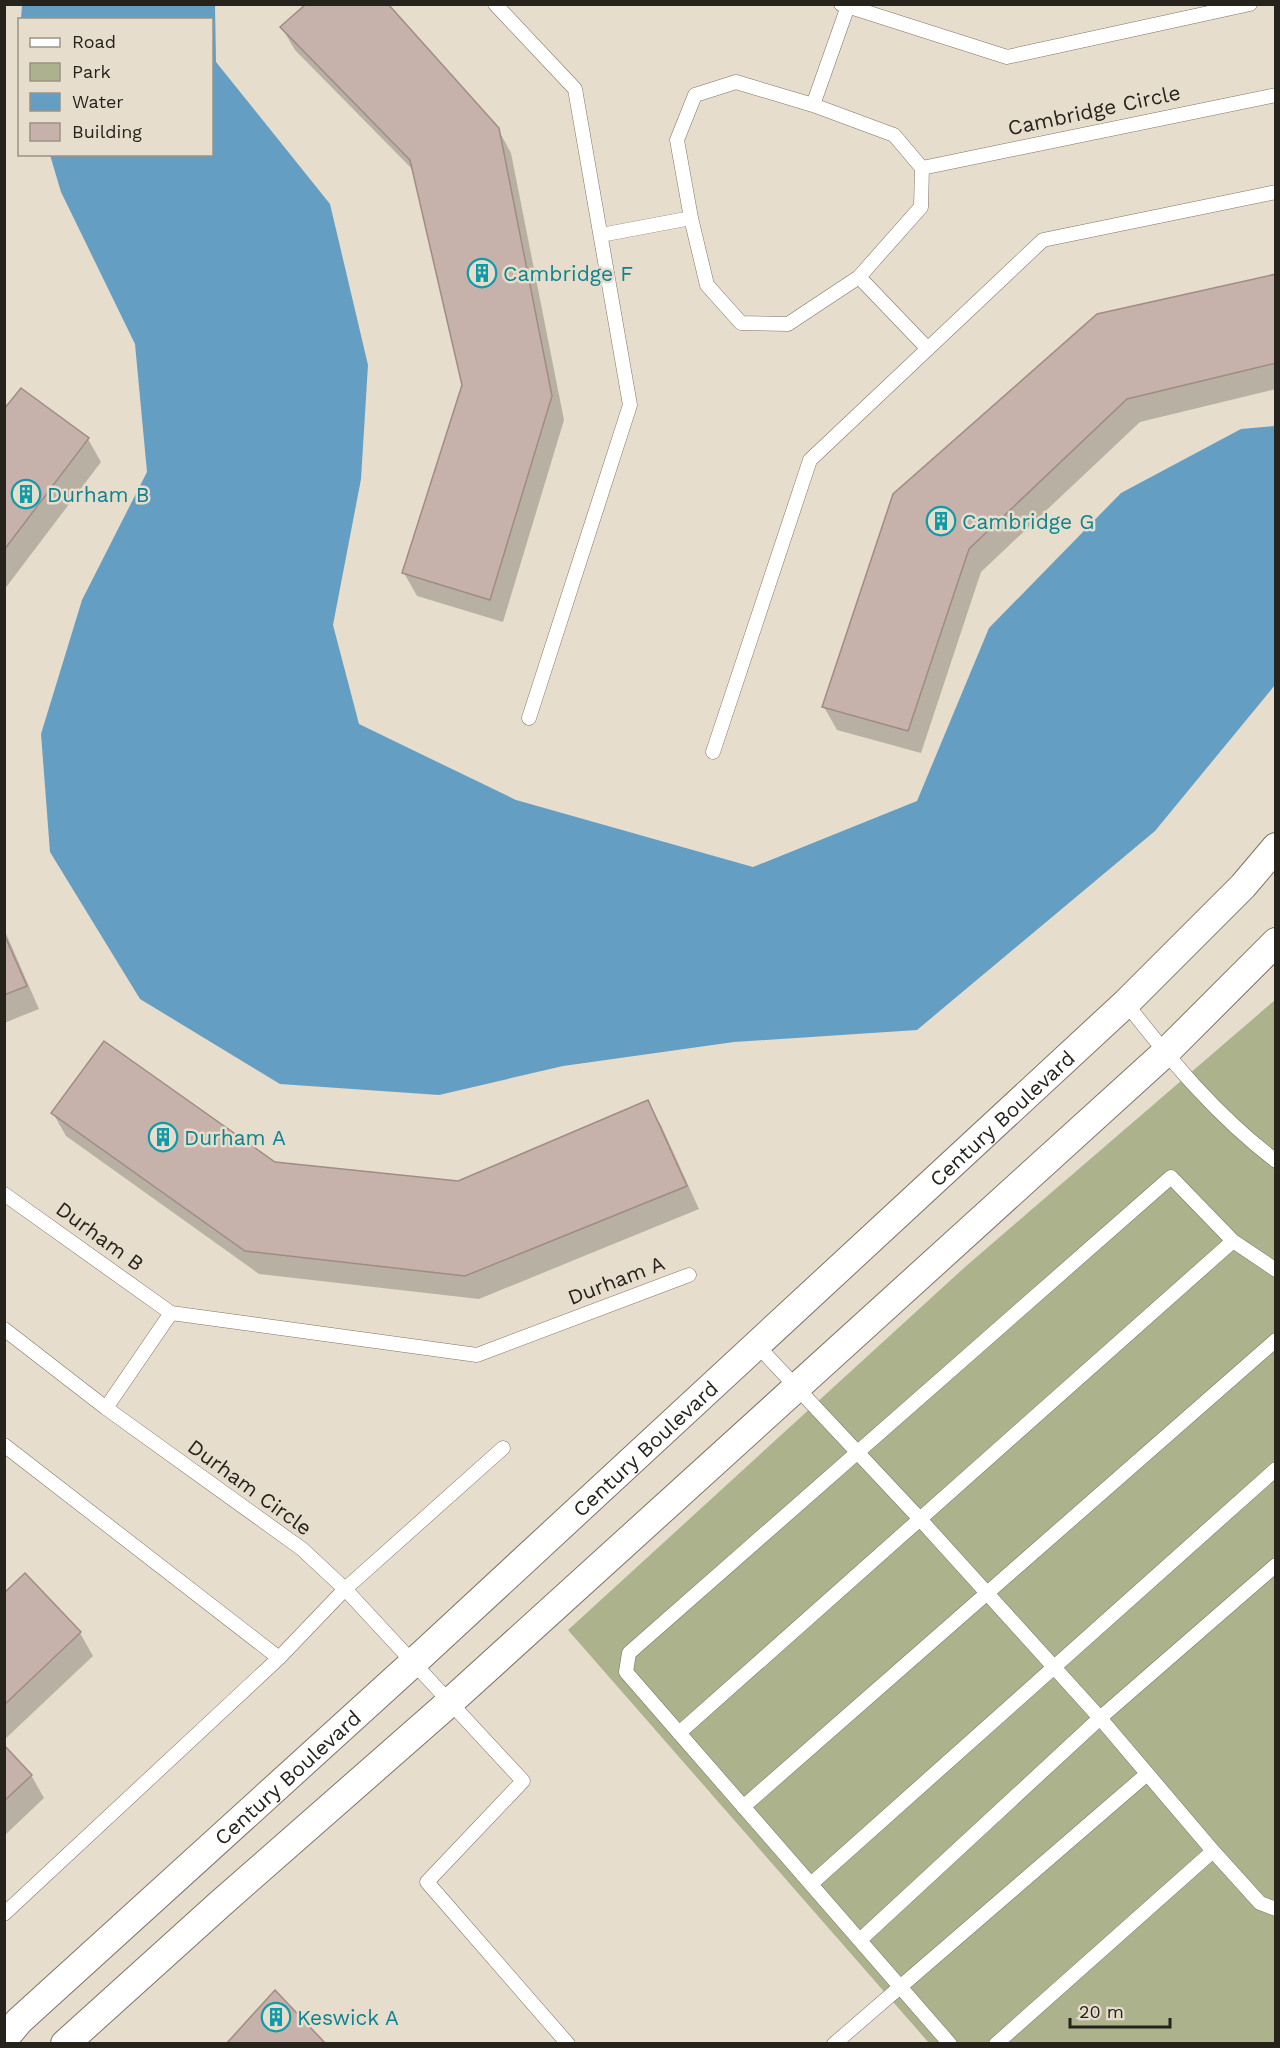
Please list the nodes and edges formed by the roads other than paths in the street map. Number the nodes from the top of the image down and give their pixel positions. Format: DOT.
graph roads {
  1 [pos="495,4"];
  2 [pos="1250,4"];
  3 [pos="844,5"];
  4 [pos="1275,95"];
  5 [pos="813,105"];
  6 [pos="922,168"];
  7 [pos="1275,192"];
  8 [pos="690,218"];
  9 [pos="601,235"];
  10 [pos="859,278"];
  11 [pos="928,349"];
  12 [pos="529,718"];
  13 [pos="712,752"];
  14 [pos="1275,847"];
  15 [pos="1275,942"];
  16 [pos="1126,1003"];
  17 [pos="1165,1053"];
  18 [pos="1275,1161"];
  19 [pos="4,1194"];
  20 [pos="1233,1241"];
  21 [pos="1275,1270"];
  22 [pos="689,1275"];
  23 [pos="171,1313"];
  24 [pos="4,1329"];
  25 [pos="1275,1340"];
  26 [pos="756,1344"];
  27 [pos="796,1388"];
  28 [pos="106,1408"];
  29 [pos="4,1445"];
  30 [pos="503,1448"];
  31 [pos="857,1452"];
  32 [pos="1275,1469"];
  33 [pos="919,1518"];
  34 [pos="1275,1565"];
  35 [pos="345,1588"];
  36 [pos="986,1593"];
  37 [pos="279,1658"];
  38 [pos="413,1664"];
  39 [pos="1053,1667"];
  40 [pos="449,1703"];
  41 [pos="1100,1718"];
  42 [pos="679,1733"];
  43 [pos="1147,1774"];
  44 [pos="743,1807"];
  45 [pos="1213,1851"];
  46 [pos="811,1884"];
  47 [pos="1275,1909"];
  48 [pos="4,1914"];
  49 [pos="860,1940"];
  50 [pos="900,1987"];
  51 [pos="4,2040"];
  52 [pos="64,2043"];
  53 [pos="568,2043"];
  54 [pos="834,2043"];
  55 [pos="950,2043"];
  56 [pos="996,2043"];
  1 -- 9 [label="lane"];
  2 -- 3 [label="lane"];
  3 -- 5 [label="lane"];
  4 -- 6 [label="lane, Cambridge Circle"];
  5 -- 6 [label="lane"];
  5 -- 8 [label="lane"];
  6 -- 10 [label="lane"];
  7 -- 11 [label="lane"];
  8 -- 9 [label="lane"];
  8 -- 10 [label="lane"];
  9 -- 12 [label="lane"];
  10 -- 11 [label="lane"];
  11 -- 13 [label="lane"];
  14 -- 16 [label="street, Century Boulevard"];
  15 -- 17 [label="street"];
  16 -- 17 [label="lane"];
  16 -- 26 [label="street, Century Boulevard"];
  17 -- 18 [label="lane"];
  17 -- 27 [label="street"];
  19 -- 23 [label="lane, Durham B"];
  20 -- 21 [label="lane"];
  20 -- 31 [label="lane"];
  20 -- 33 [label="lane"];
  22 -- 23 [label="lane, Durham A"];
  23 -- 28 [label="lane"];
  24 -- 28 [label="lane, Durham Circle"];
  25 -- 36 [label="lane"];
  26 -- 27 [label="lane"];
  26 -- 38 [label="street, Century Boulevard"];
  27 -- 31 [label="lane"];
  27 -- 40 [label="street"];
  28 -- 35 [label="lane, Durham Circle"];
  29 -- 37 [label="lane"];
  30 -- 35 [label="lane"];
  31 -- 33 [label="lane"];
  31 -- 42 [label="lane"];
  32 -- 39 [label="lane"];
  33 -- 36 [label="lane"];
  33 -- 42 [label="lane"];
  34 -- 41 [label="lane"];
  35 -- 37 [label="lane"];
  35 -- 38 [label="lane, Durham Circle"];
  36 -- 39 [label="lane"];
  36 -- 44 [label="lane"];
  37 -- 48 [label="lane"];
  38 -- 40 [label="lane, Durham Circle"];
  38 -- 51 [label="street, Century Boulevard"];
  39 -- 41 [label="lane"];
  39 -- 46 [label="lane"];
  40 -- 52 [label="street"];
  40 -- 53 [label="lane, Durham Circle"];
  41 -- 43 [label="lane"];
  41 -- 49 [label="lane"];
  42 -- 44 [label="lane"];
  43 -- 45 [label="lane"];
  43 -- 50 [label="lane"];
  44 -- 46 [label="lane"];
  45 -- 47 [label="lane"];
  45 -- 56 [label="lane"];
  46 -- 49 [label="lane"];
  49 -- 50 [label="lane"];
  50 -- 54 [label="lane"];
  50 -- 55 [label="lane"];
}
